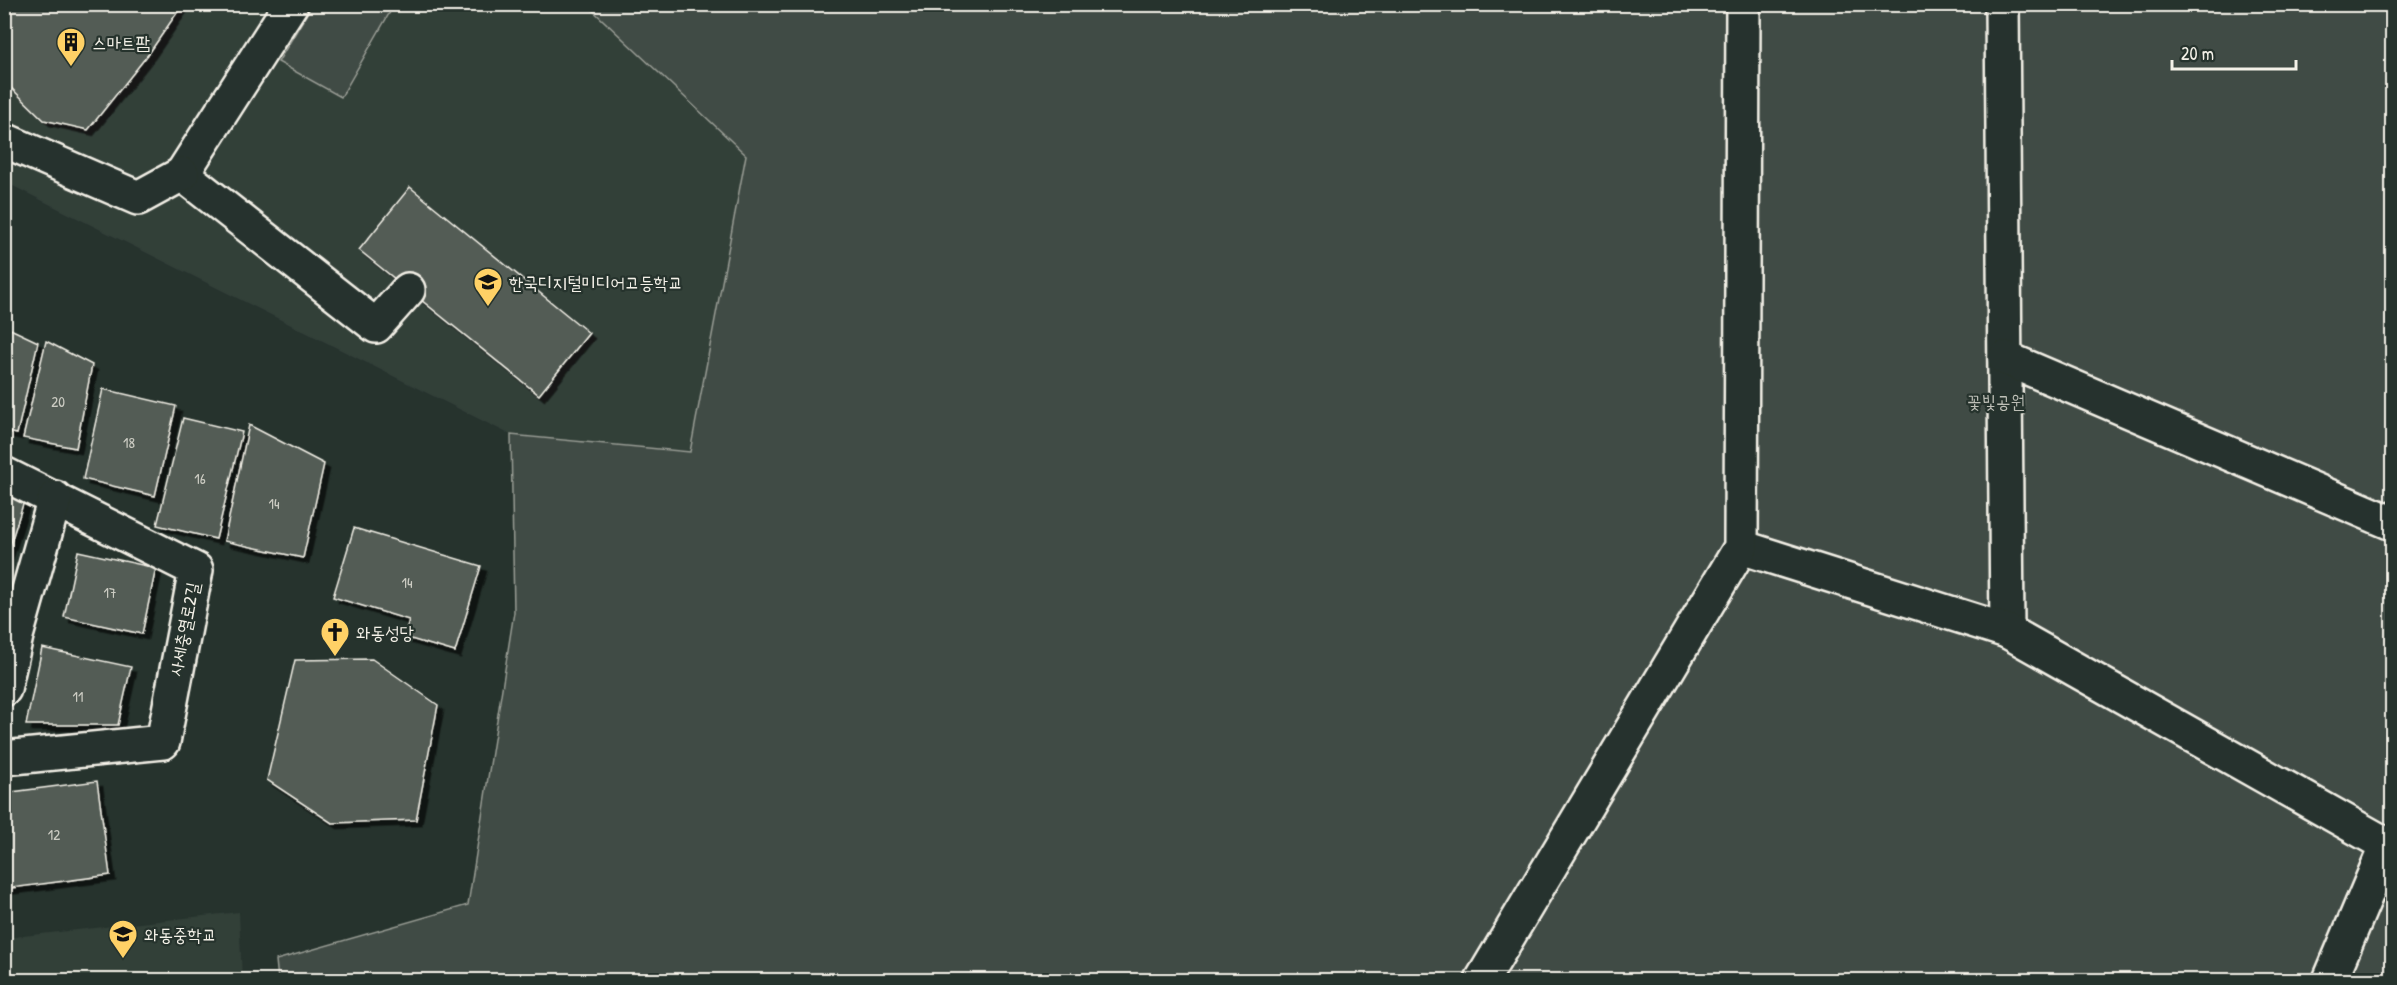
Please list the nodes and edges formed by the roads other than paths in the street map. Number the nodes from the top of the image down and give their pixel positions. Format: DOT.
graph roads {
  1 [pos="291,4"];
  2 [pos="1743,4"];
  3 [pos="2002,4"];
  4 [pos="4,140"];
  5 [pos="182,174"];
  6 [pos="408,290"];
  7 [pos="2005,358"];
  8 [pos="4,474"];
  9 [pos="55,498"];
  10 [pos="2392,523"];
  11 [pos="1741,547"];
  12 [pos="2007,631"];
  13 [pos="10,634"];
  14 [pos="4,689"];
  15 [pos="4,758"];
  16 [pos="2390,839"];
  17 [pos="1482,981"];
  18 [pos="2330,981"];
  1 -- 5 [label="street"];
  2 -- 11 [label="street"];
  3 -- 7 [label="street"];
  4 -- 5 [label="street"];
  5 -- 6 [label="street"];
  7 -- 10 [label="street"];
  7 -- 12 [label="street"];
  8 -- 9 [label="street, 사세충열로2길"];
  9 -- 13 [label="street"];
  9 -- 15 [label="street, 사세충열로2길"];
  11 -- 12 [label="street"];
  11 -- 17 [label="street"];
  12 -- 16 [label="street"];
  13 -- 14 [label="street"];
  16 -- 18 [label="street"];
}
